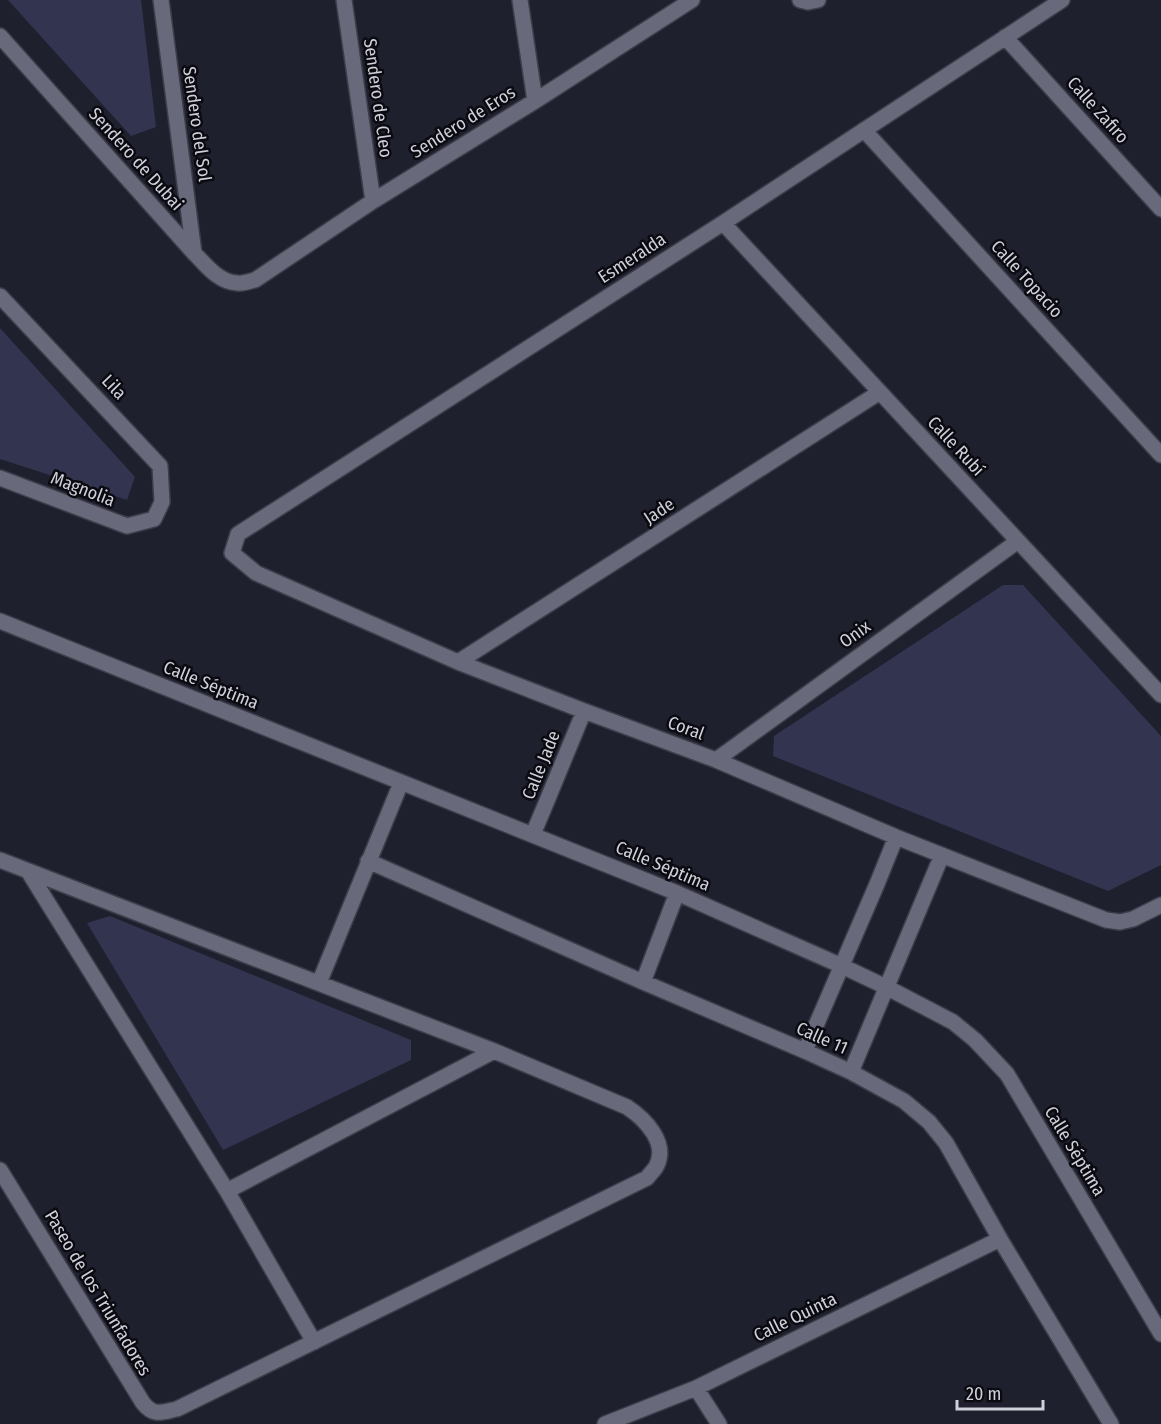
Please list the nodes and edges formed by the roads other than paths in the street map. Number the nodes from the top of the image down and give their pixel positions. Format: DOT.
graph roads {
  1 [pos="161,0"];
  2 [pos="344,0"];
  3 [pos="520,0"];
  4 [pos="692,0"];
  5 [pos="800,0"];
  6 [pos="818,0"];
  7 [pos="1062,0"];
  8 [pos="0,36"];
  9 [pos="1005,37"];
  10 [pos="535,101"];
  11 [pos="864,130"];
  12 [pos="373,201"];
  13 [pos="1161,209"];
  14 [pos="723,223"];
  15 [pos="194,253"];
  16 [pos="255,280"];
  17 [pos="0,296"];
  18 [pos="880,392"];
  19 [pos="1161,455"];
  20 [pos="0,477"];
  21 [pos="154,519"];
  22 [pos="1018,541"];
  23 [pos="232,552"];
  24 [pos="0,621"];
  25 [pos="458,662"];
  26 [pos="1161,695"];
  27 [pos="584,711"];
  28 [pos="716,759"];
  29 [pos="401,783"];
  30 [pos="532,834"];
  31 [pos="896,837"];
  32 [pos="942,855"];
  33 [pos="0,860"];
  34 [pos="368,861"];
  35 [pos="28,872"];
  36 [pos="677,892"];
  37 [pos="1161,905"];
  38 [pos="842,966"];
  39 [pos="643,982"];
  40 [pos="320,983"];
  41 [pos="886,987"];
  42 [pos="494,1051"];
  43 [pos="805,1051"];
  44 [pos="851,1072"];
  45 [pos="0,1170"];
  46 [pos="227,1191"];
  47 [pos="1000,1239"];
  48 [pos="1161,1334"];
  49 [pos="315,1342"];
  50 [pos="696,1388"];
  51 [pos="605,1424"];
  52 [pos="719,1424"];
  53 [pos="1111,1424"];
  1 -- 15 [label="street, Sendero del Sol"];
  2 -- 12 [label="street, Sendero de Cleo"];
  3 -- 10 [label="street"];
  4 -- 10 [label="street, Sendero de Eros"];
  5 -- 6 [label="street"];
  7 -- 9 [label="street, Esmeralda"];
  8 -- 15 [label="street, Sendero de Dubai"];
  9 -- 11 [label="street, Esmeralda"];
  9 -- 13 [label="street, Calle Zafiro"];
  10 -- 12 [label="street, Sendero de Eros"];
  11 -- 14 [label="street, Esmeralda"];
  11 -- 19 [label="street, Calle Topacio"];
  12 -- 16 [label="street, Sendero de Eros"];
  14 -- 18 [label="street, Calle Rubí"];
  14 -- 23 [label="street, Esmeralda"];
  15 -- 16 [label="street, Sendero de Dubai"];
  17 -- 21 [label="street, Lila"];
  18 -- 22 [label="street, Calle Rubí"];
  18 -- 25 [label="street, Jade"];
  20 -- 21 [label="street, Magnolia"];
  22 -- 26 [label="street, Calle Rubí"];
  22 -- 28 [label="street, Onix"];
  23 -- 25 [label="street, Coral"];
  24 -- 29 [label="street, Calle Séptima"];
  25 -- 27 [label="street, Coral"];
  27 -- 28 [label="street, Coral"];
  27 -- 30 [label="street, Calle Jade"];
  28 -- 31 [label="street, Coral"];
  29 -- 30 [label="street, Calle Séptima"];
  29 -- 34 [label="street"];
  30 -- 36 [label="street, Calle Séptima"];
  31 -- 32 [label="street, Coral"];
  31 -- 38 [label="street"];
  32 -- 37 [label="street, Coral"];
  32 -- 41 [label="street"];
  33 -- 35 [label="street"];
  34 -- 39 [label="street, Calle 11"];
  34 -- 40 [label="street"];
  35 -- 40 [label="street"];
  35 -- 46 [label="street"];
  36 -- 38 [label="street, Calle Séptima"];
  36 -- 39 [label="street"];
  38 -- 41 [label="street, Calle Séptima"];
  38 -- 43 [label="street"];
  39 -- 43 [label="street, Calle 11"];
  40 -- 42 [label="street"];
  41 -- 44 [label="street"];
  41 -- 48 [label="street, Calle Séptima"];
  42 -- 46 [label="street"];
  42 -- 49 [label="street"];
  43 -- 44 [label="street, Calle 11"];
  44 -- 47 [label="street, Calle 11"];
  45 -- 49 [label="street, Paseo de los Triunfadores"];
  46 -- 49 [label="street"];
  47 -- 50 [label="street, Calle Quinta"];
  47 -- 53 [label="street, Calle 11"];
  50 -- 51 [label="street, Calle Quinta"];
  50 -- 52 [label="street"];
}
